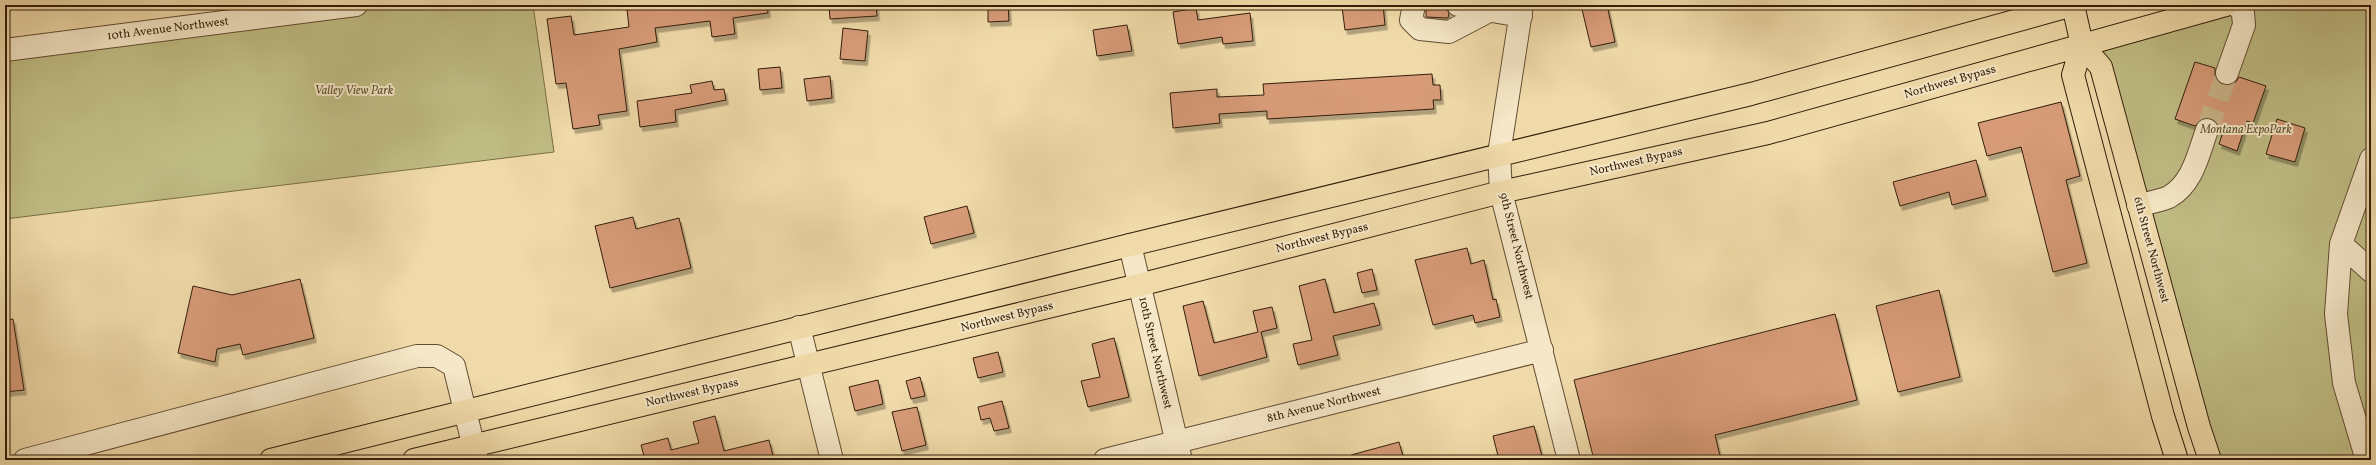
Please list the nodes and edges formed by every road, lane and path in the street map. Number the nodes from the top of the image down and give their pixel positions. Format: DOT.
graph roads {
  1 [pos="356,5"];
  2 [pos="1414,5"];
  3 [pos="1458,5"];
  4 [pos="2073,5"];
  5 [pos="2226,5"];
  6 [pos="2238,5"];
  7 [pos="1489,11"];
  8 [pos="1521,11"];
  9 [pos="2082,46"];
  10 [pos="5,50"];
  11 [pos="2227,73"];
  12 [pos="2207,130"];
  13 [pos="1499,154"];
  14 [pos="2371,159"];
  15 [pos="1501,192"];
  16 [pos="2138,205"];
  17 [pos="2341,244"];
  18 [pos="1130,245"];
  19 [pos="2371,270"];
  20 [pos="1140,285"];
  21 [pos="799,327"];
  22 [pos="1542,350"];
  23 [pos="808,365"];
  24 [pos="464,412"];
  25 [pos="1179,451"];
  26 [pos="475,453"];
  27 [pos="24,460"];
  28 [pos="272,460"];
  29 [pos="414,460"];
  30 [pos="832,460"];
  31 [pos="1105,460"];
  32 [pos="1568,460"];
  33 [pos="2177,460"];
  34 [pos="2210,460"];
  35 [pos="2367,460"];
  1 -- 10 [label="street, 10th Avenue Northwest"];
  2 -- 7 [label="street"];
  3 -- 7 [label="street"];
  4 -- 9 [label="main road, 6th Street Northwest"];
  4 -- 13 [label="main road"];
  5 -- 9 [label="main road, Northwest Bypass"];
  6 -- 11 [label="street"];
  7 -- 8 [label="street"];
  8 -- 13 [label="street, 9th Street Northwest"];
  9 -- 15 [label="main road, Northwest Bypass"];
  9 -- 16 [label="main road, 6th Street Northwest"];
  9 -- 33 [label="main road, 6th Street Northwest"];
  12 -- 16 [label="street"];
  13 -- 15 [label="street, 9th Street Northwest"];
  13 -- 18 [label="main road"];
  14 -- 17 [label="street"];
  15 -- 20 [label="main road, Northwest Bypass"];
  15 -- 22 [label="street, 9th Street Northwest"];
  16 -- 34 [label="main road, 6th Street Northwest"];
  17 -- 19 [label="street"];
  17 -- 35 [label="street"];
  18 -- 20 [label="street, 10th Street Northwest"];
  18 -- 21 [label="main road"];
  20 -- 23 [label="main road, Northwest Bypass"];
  20 -- 25 [label="street, 10th Street Northwest"];
  21 -- 23 [label="street"];
  21 -- 24 [label="main road"];
  22 -- 25 [label="street, 8th Avenue Northwest"];
  22 -- 32 [label="street, 9th Street Northwest"];
  23 -- 26 [label="main road, Northwest Bypass"];
  23 -- 30 [label="street"];
  24 -- 26 [label="street"];
  24 -- 27 [label="street"];
  24 -- 28 [label="main road"];
  25 -- 31 [label="street, 8th Avenue Northwest"];
  26 -- 29 [label="main road, Northwest Bypass"];
}
